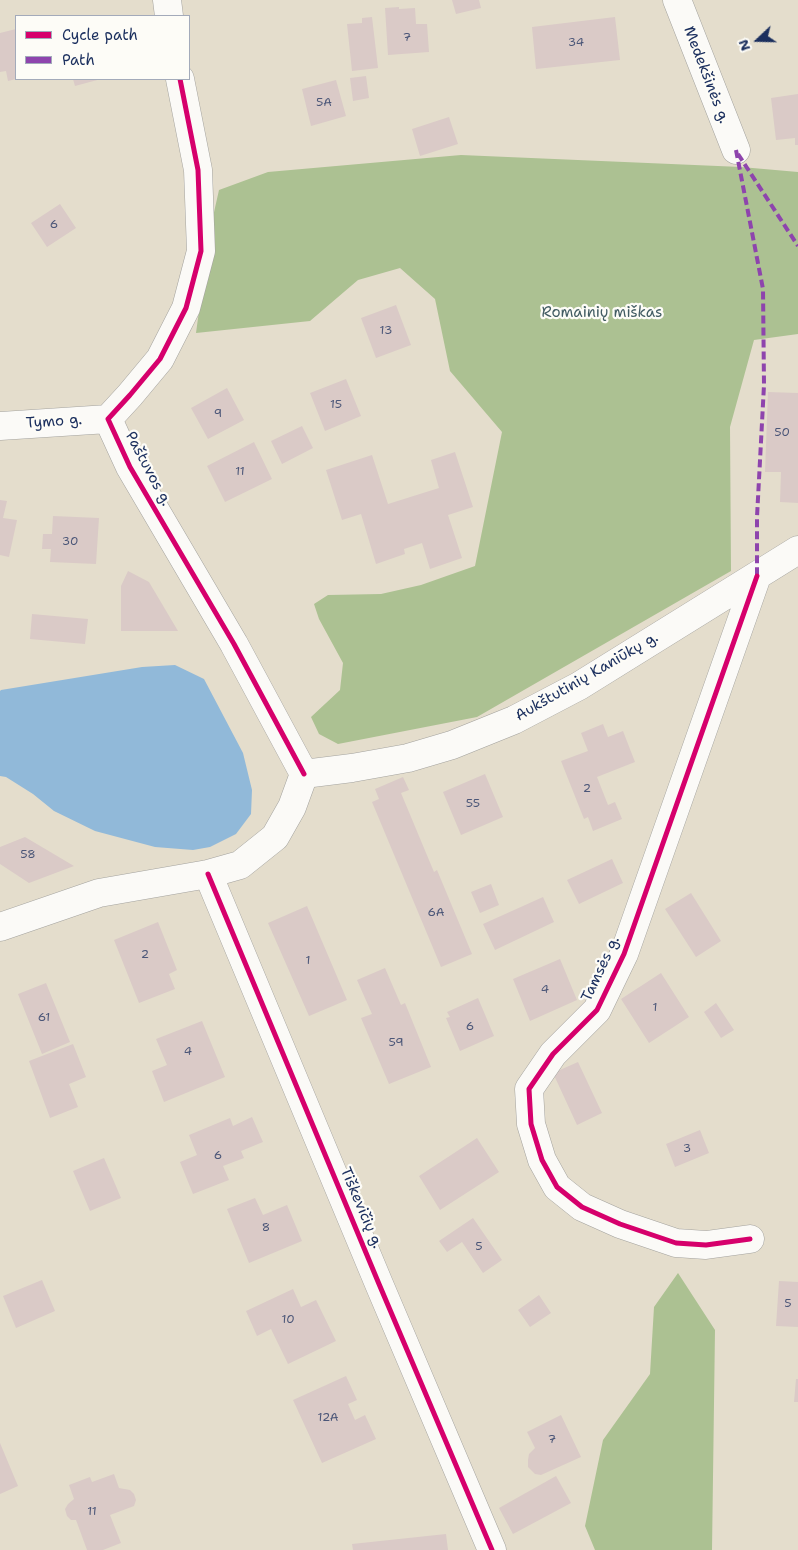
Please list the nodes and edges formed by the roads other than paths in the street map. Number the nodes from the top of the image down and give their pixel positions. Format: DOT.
graph roads {
  1 [pos="167,0"];
  2 [pos="677,0"];
  3 [pos="169,15"];
  4 [pos="180,80"];
  5 [pos="736,150"];
  6 [pos="108,419"];
  7 [pos="0,426"];
  8 [pos="798,550"];
  9 [pos="757,576"];
  10 [pos="304,774"];
  11 [pos="208,874"];
  12 [pos="0,927"];
  13 [pos="750,1239"];
  14 [pos="492,1550"];
  1 -- 3 [label="street"];
  2 -- 5 [label="street, Medekšinės g."];
  4 -- 6 [label="street, Paštuvos g."];
  6 -- 7 [label="street, Tymo g."];
  6 -- 10 [label="street, Paštuvos g."];
  8 -- 9 [label="street, Aukštutinių Kaniūkų g."];
  9 -- 10 [label="street, Aukštutinių Kaniūkų g."];
  9 -- 13 [label="street, Tamsės g."];
  10 -- 11 [label="street"];
  11 -- 12 [label="street"];
  11 -- 14 [label="street, Tiškevičių g."];
}
